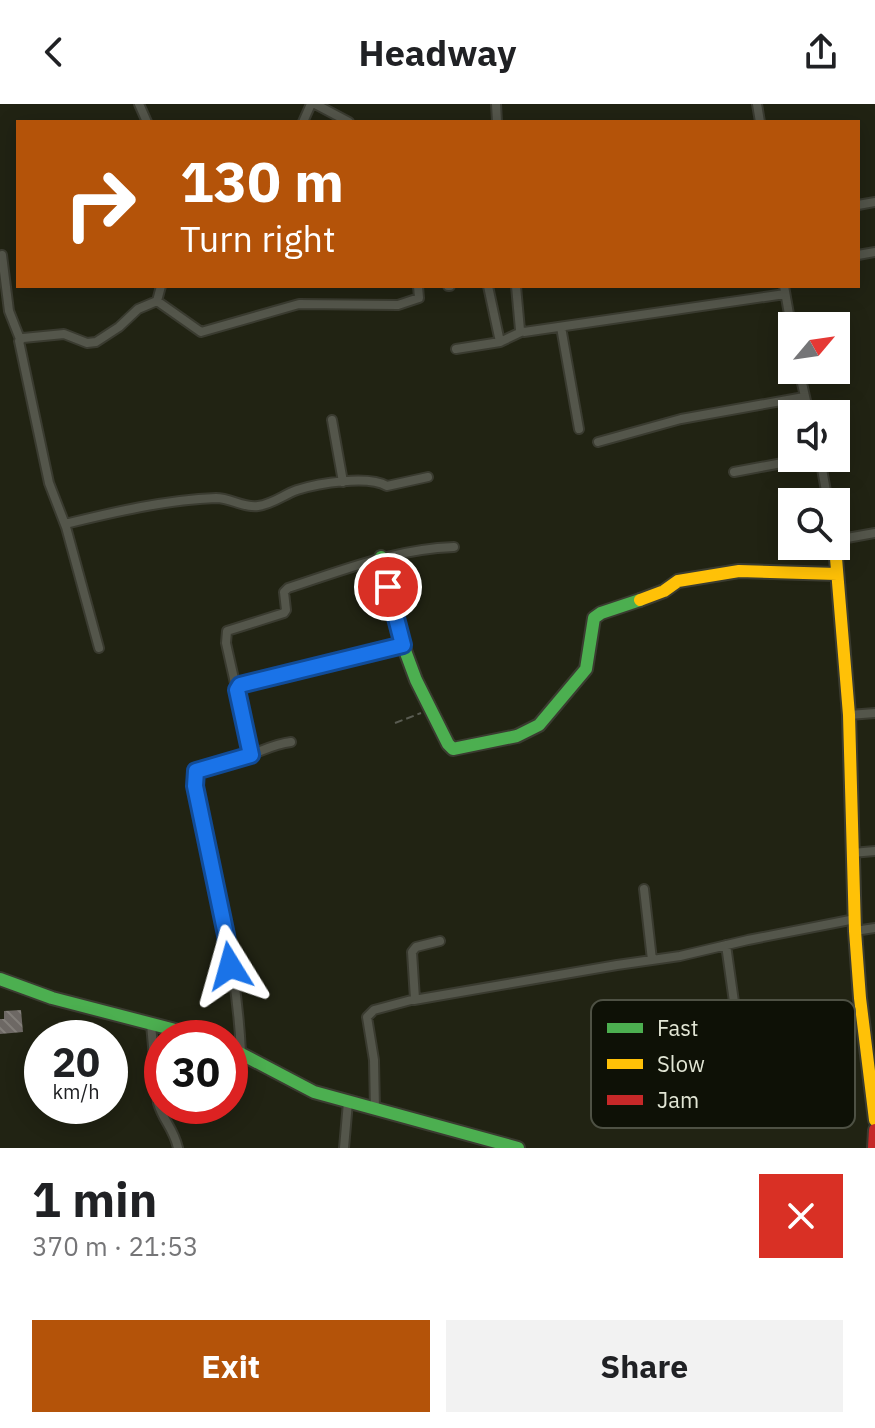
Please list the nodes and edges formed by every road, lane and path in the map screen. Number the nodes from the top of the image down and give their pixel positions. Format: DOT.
graph roads {
  1 [pos="313,104"];
  2 [pos="345,120"];
  3 [pos="2,255"];
  4 [pos="160,288"];
  5 [pos="418,288"];
  6 [pos="488,288"];
  7 [pos="516,288"];
  8 [pos="785,290"];
  9 [pos="157,301"];
  10 [pos="789,312"];
  11 [pos="561,327"];
  12 [pos="521,332"];
  13 [pos="20,339"];
  14 [pos="500,342"];
  15 [pos="456,349"];
  16 [pos="802,384"];
  17 [pos="804,397"];
  18 [pos="805,400"];
  19 [pos="332,420"];
  20 [pos="579,429"];
  21 [pos="598,442"];
  22 [pos="778,464"];
  23 [pos="734,472"];
  24 [pos="428,477"];
  25 [pos="343,482"];
  26 [pos="65,524"];
  27 [pos="875,533"];
  28 [pos="850,537"];
  29 [pos="454,547"];
  30 [pos="381,557"];
  31 [pos="836,560"];
  32 [pos="837,574"];
  33 [pos="403,645"];
  34 [pos="99,648"];
  35 [pos="238,686"];
  36 [pos="430,710"];
  37 [pos="875,713"];
  38 [pos="849,715"];
  39 [pos="395,723"];
  40 [pos="291,742"];
  41 [pos="251,755"];
  42 [pos="875,851"];
  43 [pos="852,853"];
  44 [pos="644,889"];
  45 [pos="855,925"];
  46 [pos="875,928"];
  47 [pos="440,941"];
  48 [pos="726,945"];
  49 [pos="652,960"];
  50 [pos="0,979"];
  51 [pos="414,1000"];
  52 [pos="734,1000"];
  53 [pos="237,1020"];
  54 [pos="144,1022"];
  55 [pos="248,1057"];
  56 [pos="348,1102"];
  57 [pos="375,1110"];
  58 [pos="875,1120"];
  59 [pos="169,1124"];
  60 [pos="875,1130"];
  61 [pos="178,1148"];
  62 [pos="344,1148"];
  63 [pos="518,1148"];
  64 [pos="874,1148"];
  1 -- 2 [label="street"];
  3 -- 13 [label="street"];
  4 -- 9 [label="street"];
  5 -- 9 [label="street"];
  6 -- 14 [label="street"];
  7 -- 12 [label="street"];
  8 -- 10 [label="street"];
  8 -- 11 [label="street"];
  9 -- 13 [label="street"];
  11 -- 12 [label="street"];
  11 -- 20 [label="street"];
  12 -- 14 [label="street"];
  13 -- 26 [label="street"];
  14 -- 15 [label="street"];
  16 -- 17 [label="street"];
  17 -- 18 [label="street"];
  17 -- 21 [label="street"];
  19 -- 25 [label="street"];
  22 -- 23 [label="street"];
  24 -- 25 [label="street"];
  25 -- 26 [label="street"];
  26 -- 34 [label="street"];
  27 -- 28 [label="street"];
  29 -- 30 [label="street"];
  30 -- 33 [label="street"];
  30 -- 35 [label="street"];
  31 -- 32 [label="street"];
  32 -- 36 [label="street"];
  32 -- 38 [label="street"];
  33 -- 35 [label="street"];
  33 -- 36 [label="street"];
  35 -- 41 [label="street"];
  36 -- 39 [label="path"];
  37 -- 38 [label="street"];
  38 -- 43 [label="street"];
  40 -- 41 [label="street"];
  41 -- 53 [label="street"];
  42 -- 43 [label="street"];
  43 -- 45 [label="street"];
  44 -- 49 [label="street"];
  45 -- 46 [label="street"];
  45 -- 48 [label="street"];
  45 -- 58 [label="street"];
  47 -- 51 [label="street"];
  48 -- 49 [label="street"];
  48 -- 52 [label="street"];
  49 -- 51 [label="street"];
  50 -- 54 [label="street"];
  51 -- 57 [label="street"];
  55 -- 56 [label="street"];
  56 -- 57 [label="street"];
  56 -- 62 [label="street"];
  57 -- 63 [label="street"];
  59 -- 61 [label="street"];
  60 -- 64 [label="street"];
}
